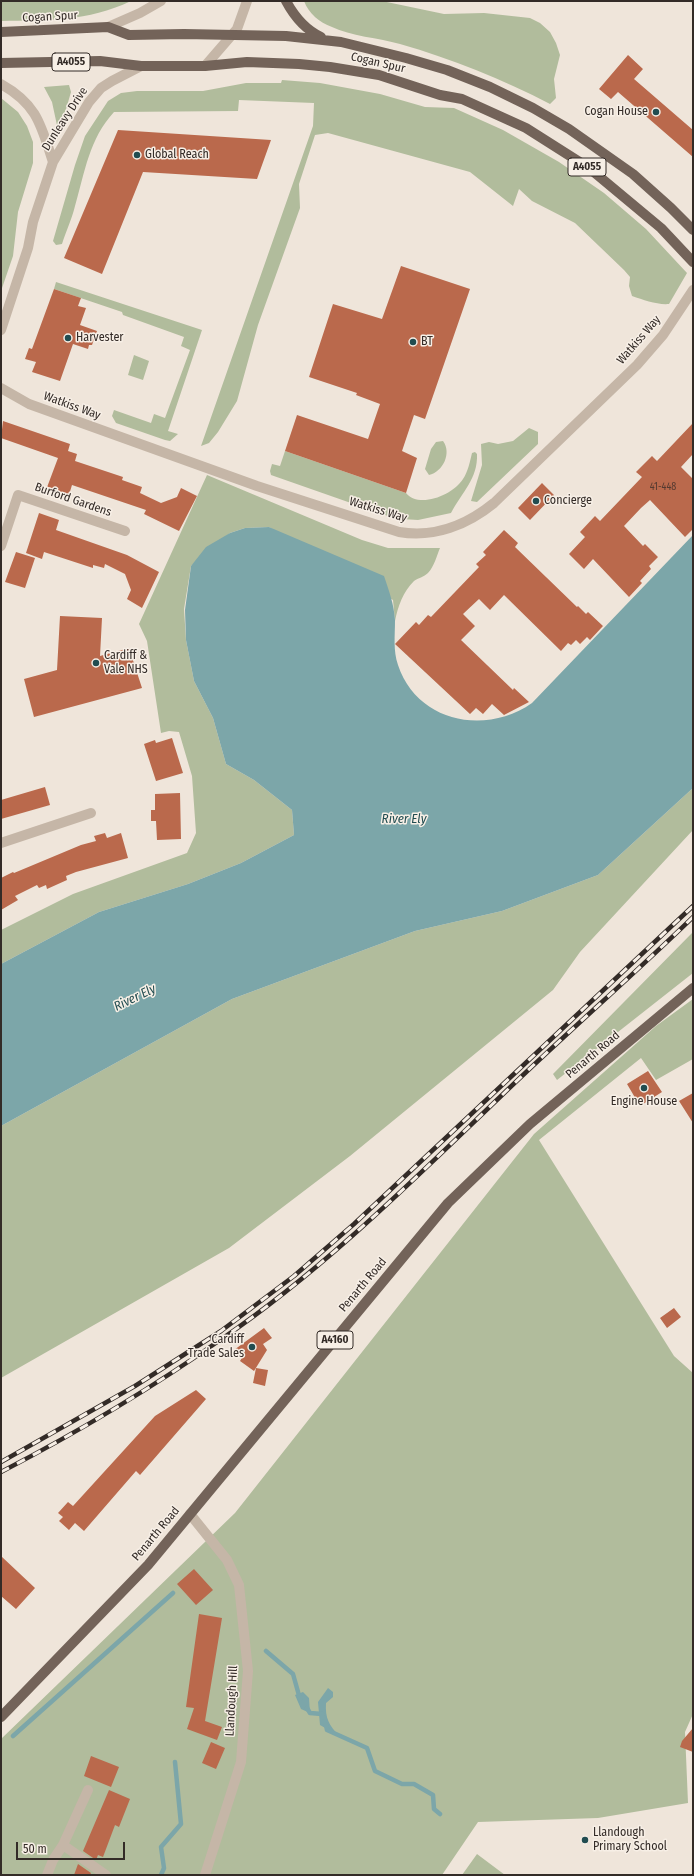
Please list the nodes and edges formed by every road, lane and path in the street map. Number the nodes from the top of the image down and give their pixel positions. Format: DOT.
graph roads {
  1 [pos="161,1"];
  2 [pos="247,1"];
  3 [pos="286,1"];
  4 [pos="108,28"];
  5 [pos="1,32"];
  6 [pos="233,34"];
  7 [pos="341,42"];
  8 [pos="1,63"];
  9 [pos="141,66"];
  10 [pos="205,66"];
  11 [pos="1,84"];
  12 [pos="53,162"];
  13 [pos="693,230"];
  14 [pos="693,262"];
  15 [pos="693,290"];
  16 [pos="1,330"];
  17 [pos="1,388"];
  18 [pos="125,531"];
  19 [pos="1,546"];
  20 [pos="91,813"];
  21 [pos="1,843"];
  22 [pos="693,988"];
  23 [pos="190,1514"];
  24 [pos="1,1717"];
  25 [pos="88,1790"];
  26 [pos="64,1845"];
  27 [pos="47,1875"];
  28 [pos="106,1875"];
  29 [pos="205,1875"];
  1 -- 4 [label="street"];
  2 -- 6 [label="street"];
  3 -- 7 [label="main road"];
  4 -- 5 [label="main road, Cogan Spur / A4055"];
  4 -- 6 [label="main road, Cogan Spur / A4055"];
  6 -- 7 [label="main road, Cogan Spur / A4055"];
  6 -- 10 [label="street"];
  7 -- 13 [label="main road, Cogan Spur / A4055"];
  8 -- 9 [label="main road, Cogan Spur / A4055"];
  9 -- 10 [label="main road, Cogan Spur / A4055"];
  9 -- 12 [label="street, Dunleavy Drive"];
  10 -- 14 [label="main road, Cogan Spur / A4055"];
  11 -- 12 [label="street, Dunleavy Drive"];
  12 -- 16 [label="street, Dunleavy Drive"];
  15 -- 17 [label="street, Watkiss Way"];
  18 -- 19 [label="street, Burford Gardens"];
  20 -- 21 [label="street"];
  22 -- 23 [label="main road, Penarth Road / A4160"];
  23 -- 24 [label="main road, Penarth Road / A4160"];
  23 -- 29 [label="street, Llandough Hill"];
  25 -- 26 [label="street"];
  26 -- 27 [label="street"];
  26 -- 28 [label="street"];
}
